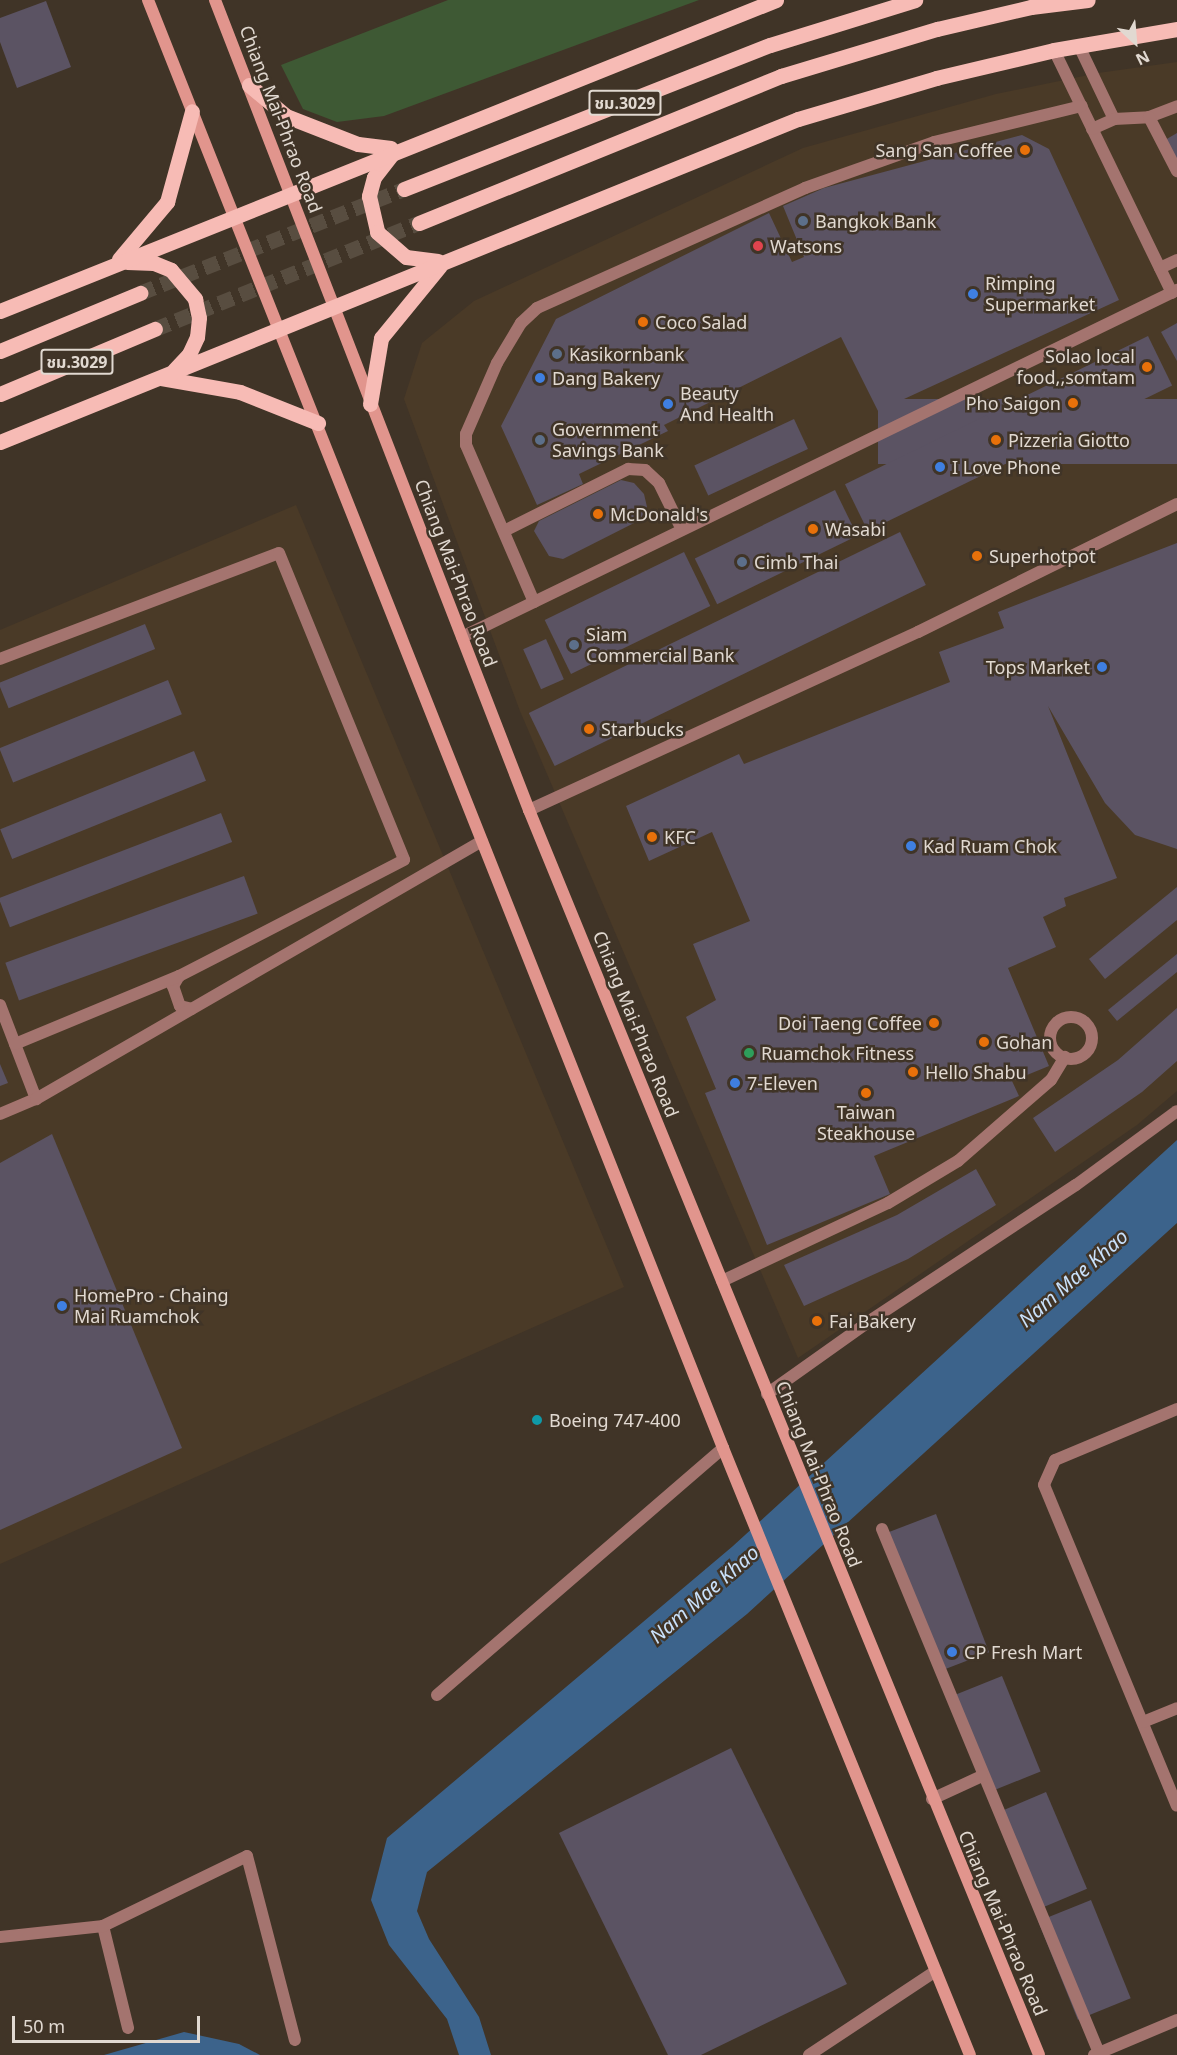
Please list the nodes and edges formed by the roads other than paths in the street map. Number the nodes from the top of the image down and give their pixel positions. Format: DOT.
graph roads {
  1 [pos="148,0"];
  2 [pos="215,0"];
  3 [pos="776,0"];
  4 [pos="915,0"];
  5 [pos="1088,0"];
  6 [pos="1177,29"];
  7 [pos="1079,46"];
  8 [pos="1054,50"];
  9 [pos="249,85"];
  10 [pos="1177,105"];
  11 [pos="1082,106"];
  12 [pos="192,111"];
  13 [pos="1149,117"];
  14 [pos="1114,119"];
  15 [pos="1092,129"];
  16 [pos="398,148"];
  17 [pos="1177,171"];
  18 [pos="404,189"];
  19 [pos="289,192"];
  20 [pos="235,216"];
  21 [pos="419,223"];
  22 [pos="1177,260"];
  23 [pos="444,261"];
  24 [pos="115,263"];
  25 [pos="1160,268"];
  26 [pos="1174,292"];
  27 [pos="140,293"];
  28 [pos="333,307"];
  29 [pos="0,311"];
  30 [pos="155,329"];
  31 [pos="282,330"];
  32 [pos="0,351"];
  33 [pos="159,378"];
  34 [pos="0,394"];
  35 [pos="370,404"];
  36 [pos="318,423"];
  37 [pos="0,442"];
  38 [pos="1177,504"];
  39 [pos="682,530"];
  40 [pos="504,531"];
  41 [pos="534,602"];
  42 [pos="462,637"];
  43 [pos="0,659"];
  44 [pos="530,810"];
  45 [pos="482,841"];
  46 [pos="179,976"];
  47 [pos="0,1005"];
  48 [pos="192,1009"];
  49 [pos="15,1044"];
  50 [pos="1065,1057"];
  51 [pos="36,1099"];
  52 [pos="1177,1111"];
  53 [pos="0,1114"];
  54 [pos="722,1281"];
  55 [pos="767,1394"];
  56 [pos="1177,1409"];
  57 [pos="723,1448"];
  58 [pos="882,1529"];
  59 [pos="436,1695"];
  60 [pos="1177,1708"];
  61 [pos="1143,1722"];
  62 [pos="982,1776"];
  63 [pos="932,1799"];
  64 [pos="1177,1806"];
  65 [pos="102,1926"];
  66 [pos="0,1937"];
  67 [pos="936,1971"];
  68 [pos="1177,2020"];
  69 [pos="128,2028"];
  70 [pos="295,2040"];
  71 [pos="1096,2054"];
  72 [pos="809,2055"];
  73 [pos="970,2055"];
  74 [pos="1039,2055"];
  1 -- 12 [label="main road"];
  2 -- 9 [label="main road, Chiang Mai-Phrao Road"];
  3 -- 16 [label="main road"];
  4 -- 18 [label="main road, ชม.3029"];
  5 -- 21 [label="main road, ชม.3029"];
  6 -- 7 [label="main road"];
  7 -- 8 [label="main road"];
  7 -- 14 [label="street"];
  8 -- 11 [label="street"];
  8 -- 23 [label="main road"];
  9 -- 16 [label="main road"];
  9 -- 19 [label="main road, Chiang Mai-Phrao Road"];
  10 -- 13 [label="street"];
  11 -- 15 [label="street"];
  11 -- 40 [label="street"];
  12 -- 20 [label="main road"];
  12 -- 24 [label="main road"];
  13 -- 14 [label="street"];
  13 -- 17 [label="street"];
  14 -- 15 [label="street"];
  15 -- 25 [label="street"];
  16 -- 19 [label="main road"];
  16 -- 23 [label="main road"];
  19 -- 20 [label="main road"];
  19 -- 28 [label="main road, Chiang Mai-Phrao Road"];
  20 -- 24 [label="main road"];
  20 -- 31 [label="main road"];
  22 -- 25 [label="street"];
  23 -- 28 [label="main road"];
  23 -- 35 [label="main road"];
  24 -- 29 [label="main road"];
  24 -- 33 [label="main road"];
  25 -- 26 [label="street"];
  26 -- 39 [label="street"];
  27 -- 32 [label="main road, ชม.3029"];
  28 -- 31 [label="main road"];
  28 -- 35 [label="main road, Chiang Mai-Phrao Road"];
  30 -- 34 [label="main road, ชม.3029"];
  31 -- 33 [label="main road"];
  31 -- 36 [label="main road"];
  33 -- 36 [label="main road"];
  33 -- 37 [label="main road"];
  35 -- 42 [label="main road, Chiang Mai-Phrao Road"];
  36 -- 45 [label="main road"];
  38 -- 44 [label="street"];
  39 -- 40 [label="street"];
  39 -- 41 [label="street"];
  40 -- 41 [label="street"];
  41 -- 42 [label="street"];
  42 -- 44 [label="main road, Chiang Mai-Phrao Road"];
  43 -- 46 [label="street"];
  44 -- 54 [label="main road, Chiang Mai-Phrao Road"];
  45 -- 48 [label="street"];
  45 -- 57 [label="main road"];
  46 -- 48 [label="street"];
  46 -- 49 [label="street"];
  47 -- 49 [label="street"];
  48 -- 51 [label="street"];
  49 -- 51 [label="street"];
  50 -- 54 [label="street"];
  51 -- 53 [label="street"];
  52 -- 55 [label="street"];
  54 -- 55 [label="main road, Chiang Mai-Phrao Road"];
  55 -- 63 [label="main road, Chiang Mai-Phrao Road"];
  56 -- 61 [label="street"];
  57 -- 59 [label="street"];
  57 -- 67 [label="main road"];
  58 -- 62 [label="street"];
  60 -- 61 [label="street"];
  61 -- 64 [label="street"];
  62 -- 63 [label="street"];
  62 -- 71 [label="street"];
  63 -- 74 [label="main road, Chiang Mai-Phrao Road"];
  65 -- 66 [label="street"];
  65 -- 69 [label="street"];
  65 -- 70 [label="street"];
  67 -- 72 [label="street"];
  67 -- 73 [label="main road"];
  68 -- 71 [label="street"];
}
